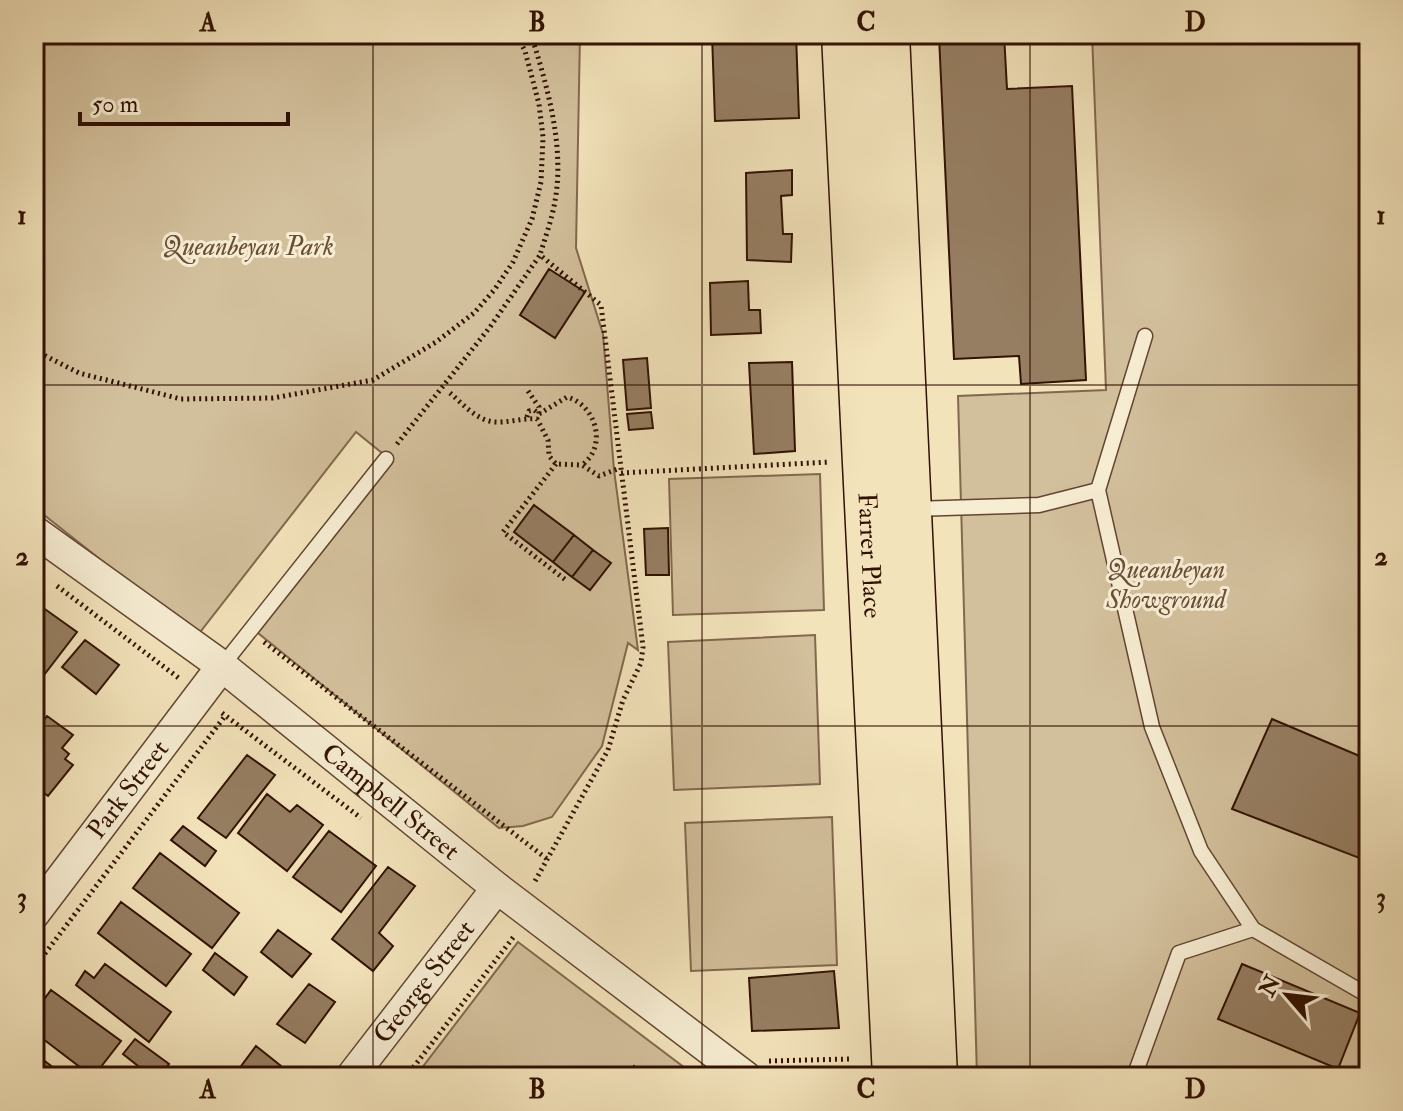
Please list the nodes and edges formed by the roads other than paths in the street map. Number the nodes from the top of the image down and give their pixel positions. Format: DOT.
graph roads {
  1 [pos="844,34"];
  2 [pos="887,34"];
  3 [pos="893,147"];
  4 [pos="850,149"];
  5 [pos="1145,336"];
  6 [pos="386,459"];
  7 [pos="1098,490"];
  8 [pos="909,509"];
  9 [pos="34,531"];
  10 [pos="222,666"];
  11 [pos="508,895"];
  12 [pos="34,914"];
  13 [pos="1253,929"];
  14 [pos="1369,996"];
  15 [pos="903,1074"];
  16 [pos="351,1077"];
  17 [pos="746,1077"];
  18 [pos="1134,1077"];
  1 -- 4 [label="highway, Farrer Place"];
  2 -- 3 [label="highway, Farrer Place"];
  3 -- 4 [label="highway"];
  3 -- 8 [label="highway, Farrer Place"];
  4 -- 15 [label="highway, Farrer Place"];
  5 -- 7 [label="lane"];
  6 -- 10 [label="lane"];
  7 -- 8 [label="lane"];
  7 -- 13 [label="lane"];
  8 -- 15 [label="highway, Farrer Place"];
  9 -- 10 [label="street, Campbell Street"];
  10 -- 11 [label="street, Campbell Street"];
  10 -- 12 [label="street, Park Street"];
  11 -- 16 [label="street, George Street"];
  11 -- 17 [label="street, Campbell Street"];
  13 -- 14 [label="lane"];
  13 -- 18 [label="lane"];
}
